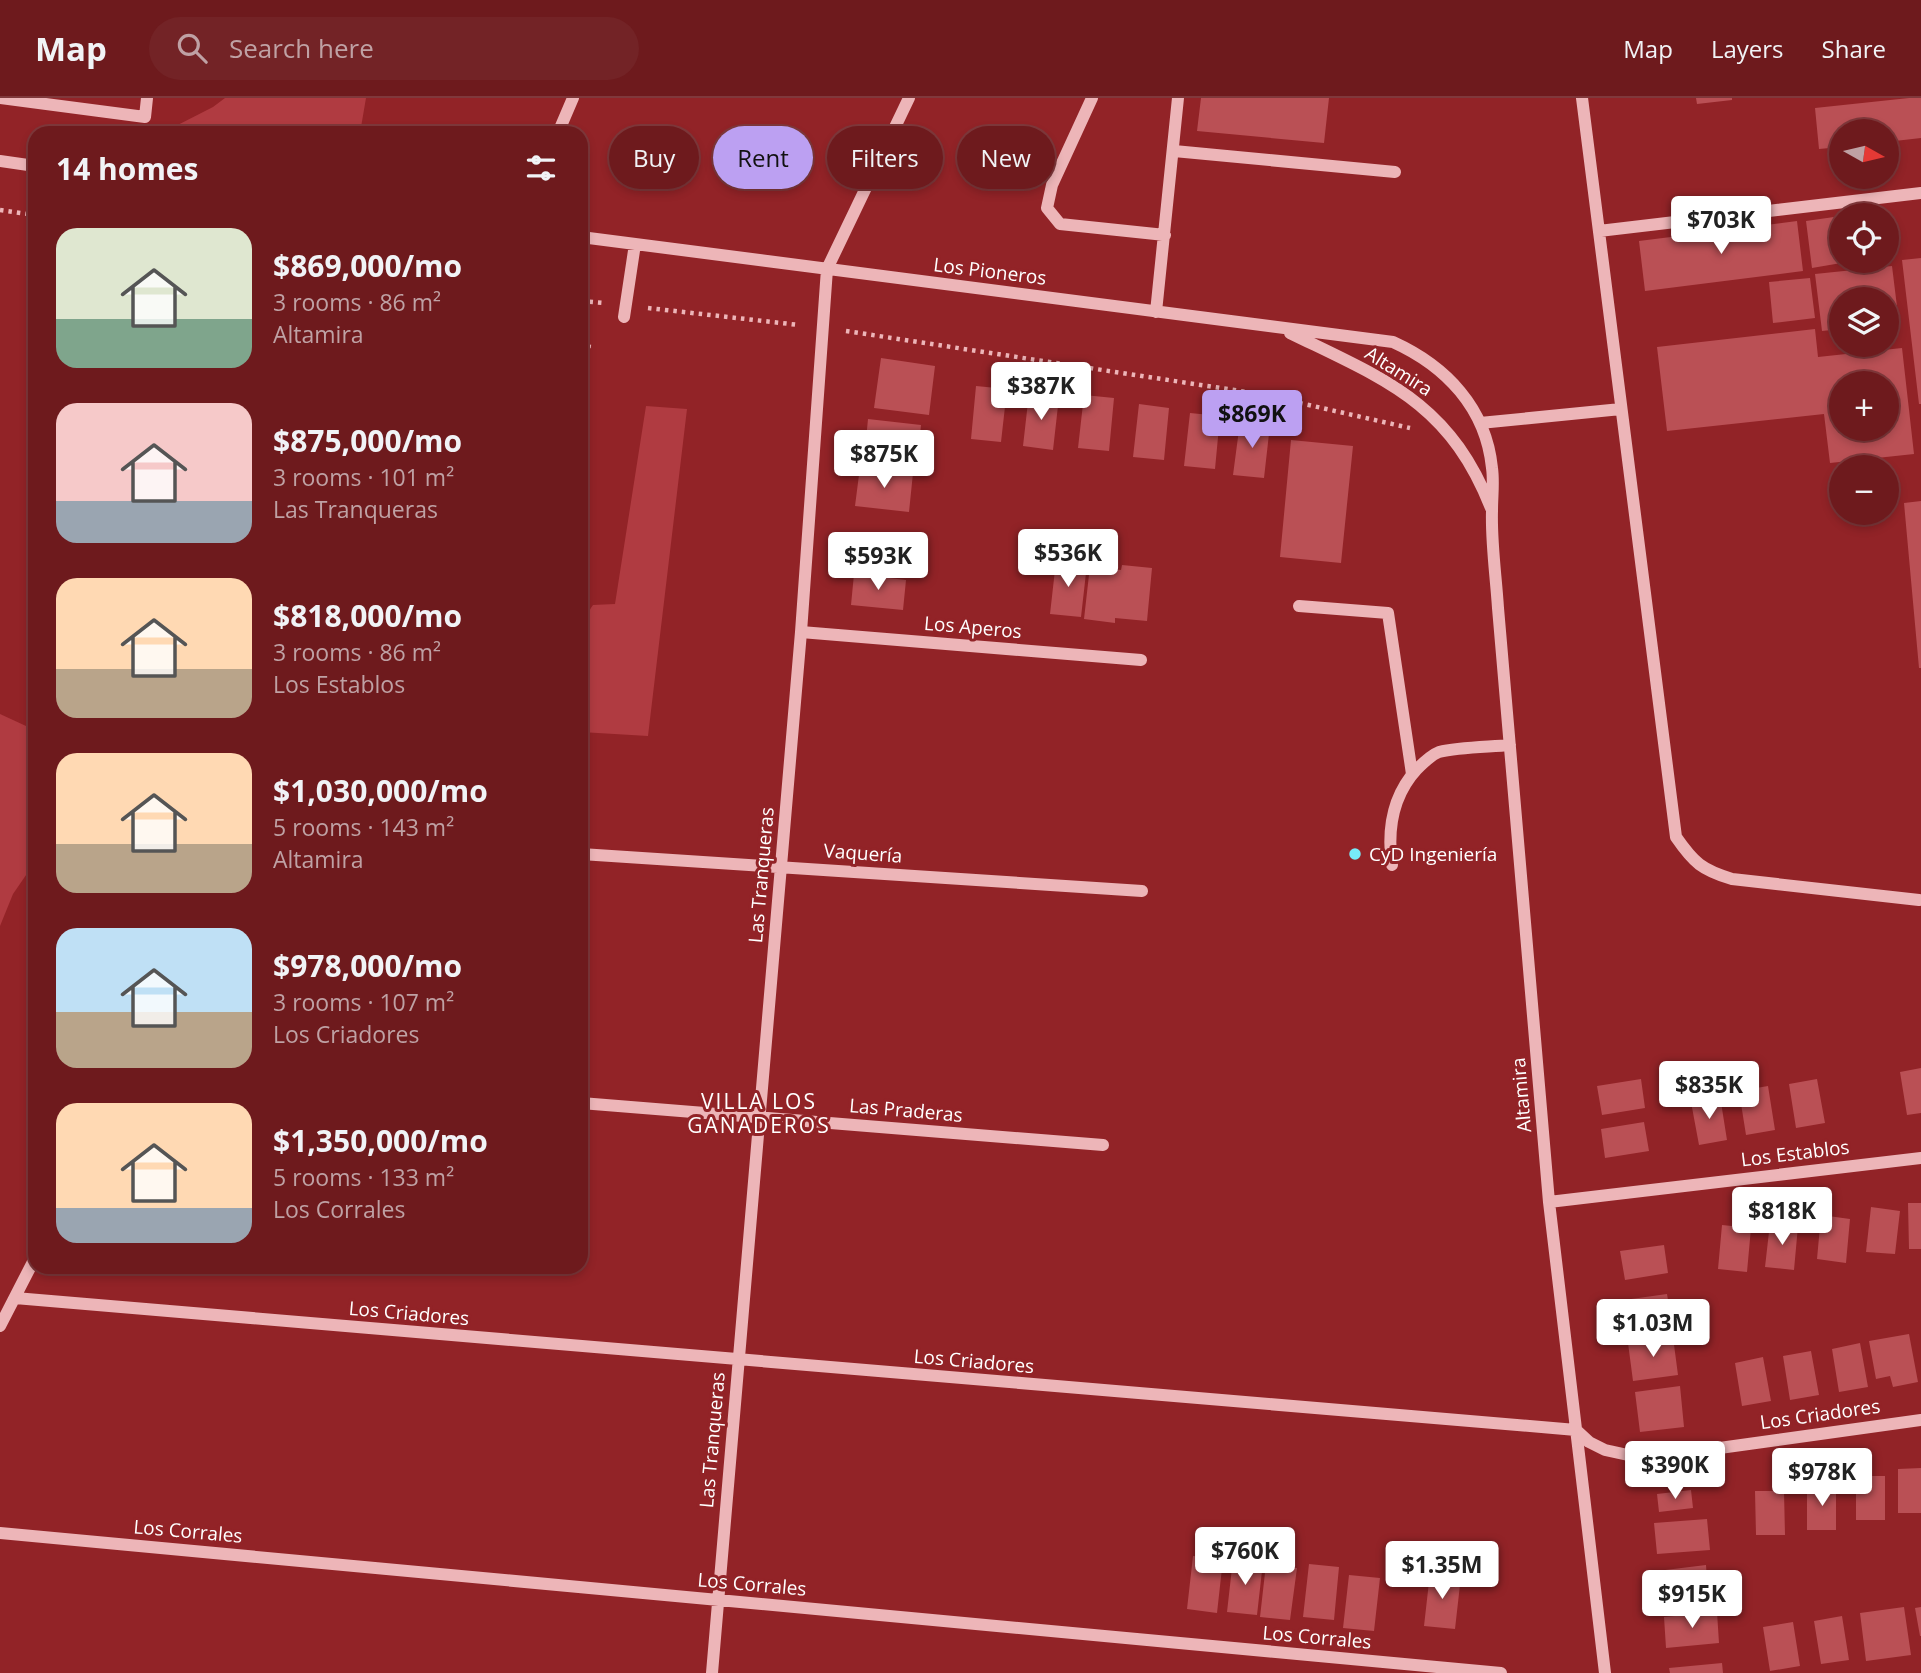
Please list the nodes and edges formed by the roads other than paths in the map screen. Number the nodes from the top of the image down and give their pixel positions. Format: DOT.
graph roads {
  1 [pos="0,98"];
  2 [pos="147,98"];
  3 [pos="573,98"];
  4 [pos="909,98"];
  5 [pos="1092,98"];
  6 [pos="1178,98"];
  7 [pos="1582,98"];
  8 [pos="561,126"];
  9 [pos="1174,151"];
  10 [pos="0,161"];
  11 [pos="28,165"];
  12 [pos="1395,172"];
  13 [pos="1921,193"];
  14 [pos="1599,231"];
  15 [pos="1165,235"];
  16 [pos="588,238"];
  17 [pos="635,244"];
  18 [pos="827,269"];
  19 [pos="625,311"];
  20 [pos="1156,312"];
  21 [pos="1281,328"];
  22 [pos="1393,342"];
  23 [pos="1621,408"];
  24 [pos="1480,423"];
  25 [pos="1492,511"];
  26 [pos="1299,606"];
  27 [pos="801,632"];
  28 [pos="1141,660"];
  29 [pos="1510,745"];
  30 [pos="1412,774"];
  31 [pos="588,854"];
  32 [pos="1392,865"];
  33 [pos="780,866"];
  34 [pos="1142,891"];
  35 [pos="1919,900"];
  36 [pos="588,1104"];
  37 [pos="760,1118"];
  38 [pos="1103,1145"];
  39 [pos="1921,1158"];
  40 [pos="1549,1202"];
  41 [pos="28,1272"];
  42 [pos="15,1298"];
  43 [pos="0,1325"];
  44 [pos="738,1361"];
  45 [pos="1921,1420"];
  46 [pos="1576,1430"];
  47 [pos="0,1533"];
  48 [pos="718,1600"];
  49 [pos="712,1673"];
  50 [pos="1501,1673"];
  51 [pos="1605,1673"];
  1 -- 2 [label="street"];
  3 -- 8 [label="street"];
  4 -- 18 [label="street, Las Tranqueras"];
  5 -- 15 [label="street"];
  6 -- 9 [label="street"];
  7 -- 14 [label="street"];
  9 -- 12 [label="street"];
  9 -- 15 [label="street"];
  10 -- 11 [label="street"];
  13 -- 14 [label="street"];
  14 -- 23 [label="street"];
  15 -- 20 [label="street"];
  16 -- 17 [label="street, Los Pioneros"];
  17 -- 18 [label="street, Los Pioneros"];
  17 -- 19 [label="street"];
  18 -- 20 [label="street, Los Pioneros"];
  18 -- 27 [label="street, Las Tranqueras"];
  20 -- 21 [label="street, Los Pioneros"];
  21 -- 22 [label="street, Los Pioneros"];
  21 -- 25 [label="street, Altamira"];
  22 -- 24 [label="street, Altamira"];
  23 -- 24 [label="street"];
  23 -- 35 [label="street"];
  24 -- 25 [label="street, Altamira"];
  25 -- 29 [label="street, Altamira"];
  26 -- 30 [label="street"];
  27 -- 28 [label="street, Los Aperos"];
  27 -- 33 [label="street, Las Tranqueras"];
  29 -- 30 [label="street"];
  29 -- 40 [label="street, Altamira"];
  30 -- 32 [label="street"];
  31 -- 33 [label="street, Vaquería"];
  33 -- 34 [label="street, Vaquería"];
  33 -- 37 [label="street, Las Tranqueras"];
  36 -- 37 [label="street, Las Praderas"];
  37 -- 38 [label="street, Las Praderas"];
  37 -- 44 [label="street, Las Tranqueras"];
  39 -- 40 [label="street, Los Establos"];
  40 -- 46 [label="street, Altamira"];
  41 -- 42 [label="street"];
  42 -- 43 [label="street"];
  42 -- 44 [label="street, Los Criadores"];
  44 -- 46 [label="street, Los Criadores"];
  44 -- 48 [label="street, Las Tranqueras"];
  45 -- 46 [label="street, Los Criadores"];
  46 -- 51 [label="street, Altamira"];
  47 -- 48 [label="street, Los Corrales"];
  48 -- 49 [label="street, Las Tranqueras"];
  48 -- 50 [label="street, Los Corrales"];
}
